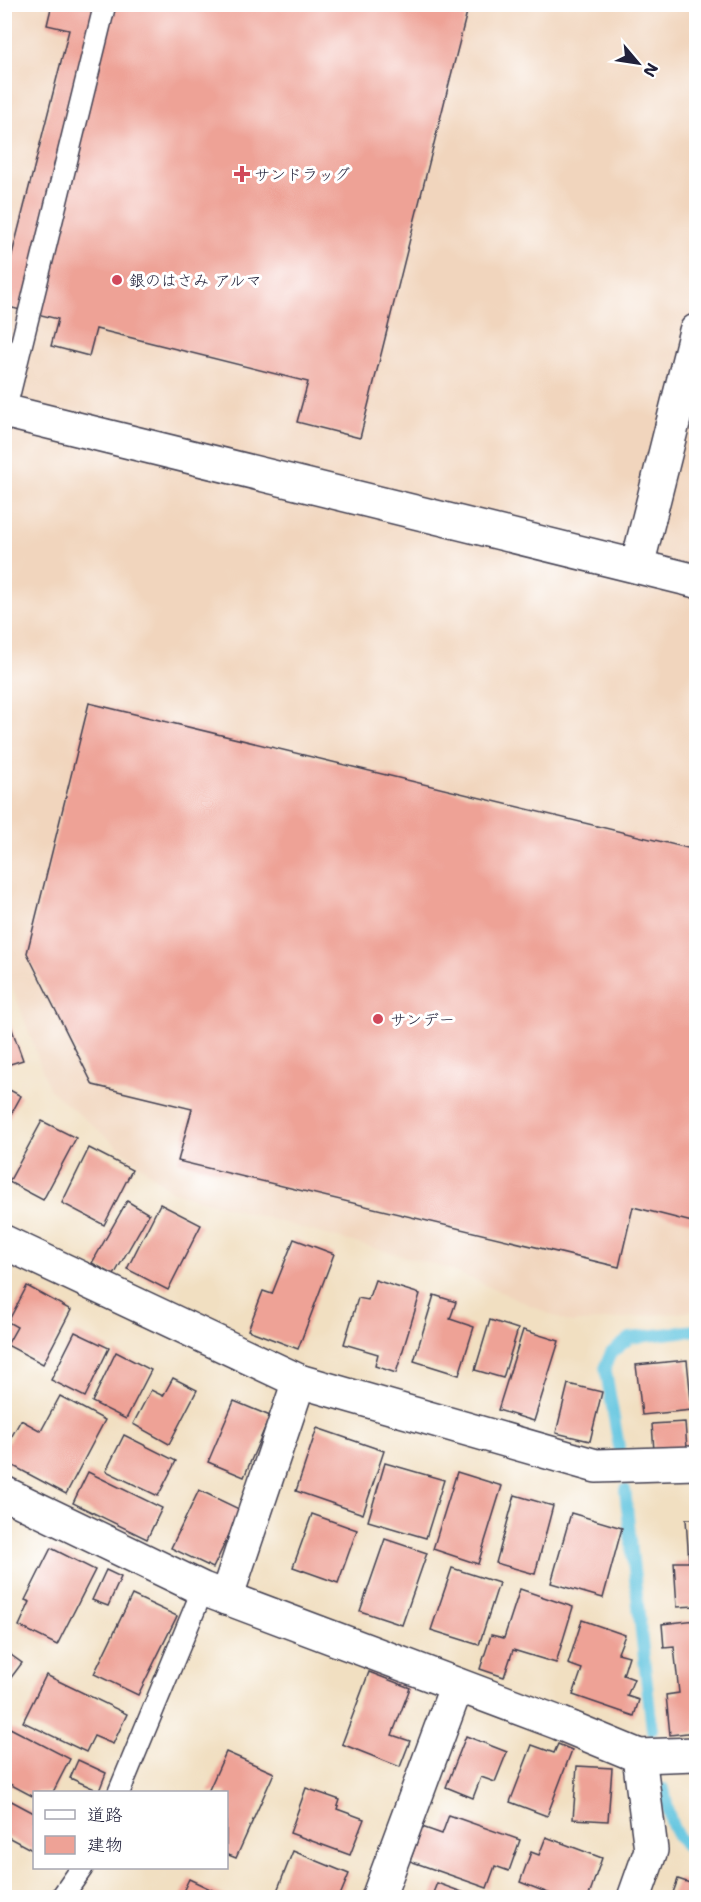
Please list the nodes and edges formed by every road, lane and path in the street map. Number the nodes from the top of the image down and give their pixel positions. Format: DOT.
graph roads {
  1 [pos="105,4"];
  2 [pos="696,331"];
  3 [pos="5,411"];
  4 [pos="637,567"];
  5 [pos="696,581"];
  6 [pos="4,1242"];
  7 [pos="299,1381"];
  8 [pos="696,1463"];
  9 [pos="4,1493"];
  10 [pos="214,1593"];
  11 [pos="457,1685"];
  12 [pos="696,1754"];
  13 [pos="639,1756"];
  14 [pos="119,1791"];
  15 [pos="81,1869"];
  16 [pos="62,1898"];
  17 [pos="378,1898"];
  18 [pos="634,1898"];
  1 -- 3 [label="lane"];
  2 -- 4 [label="street"];
  3 -- 4 [label="street"];
  4 -- 5 [label="street"];
  6 -- 7 [label="street"];
  7 -- 8 [label="street"];
  7 -- 10 [label="street"];
  9 -- 10 [label="street"];
  10 -- 11 [label="street"];
  10 -- 14 [label="lane"];
  11 -- 13 [label="street"];
  11 -- 17 [label="street"];
  12 -- 13 [label="street"];
  13 -- 18 [label="street"];
  15 -- 16 [label="lane"];
}
